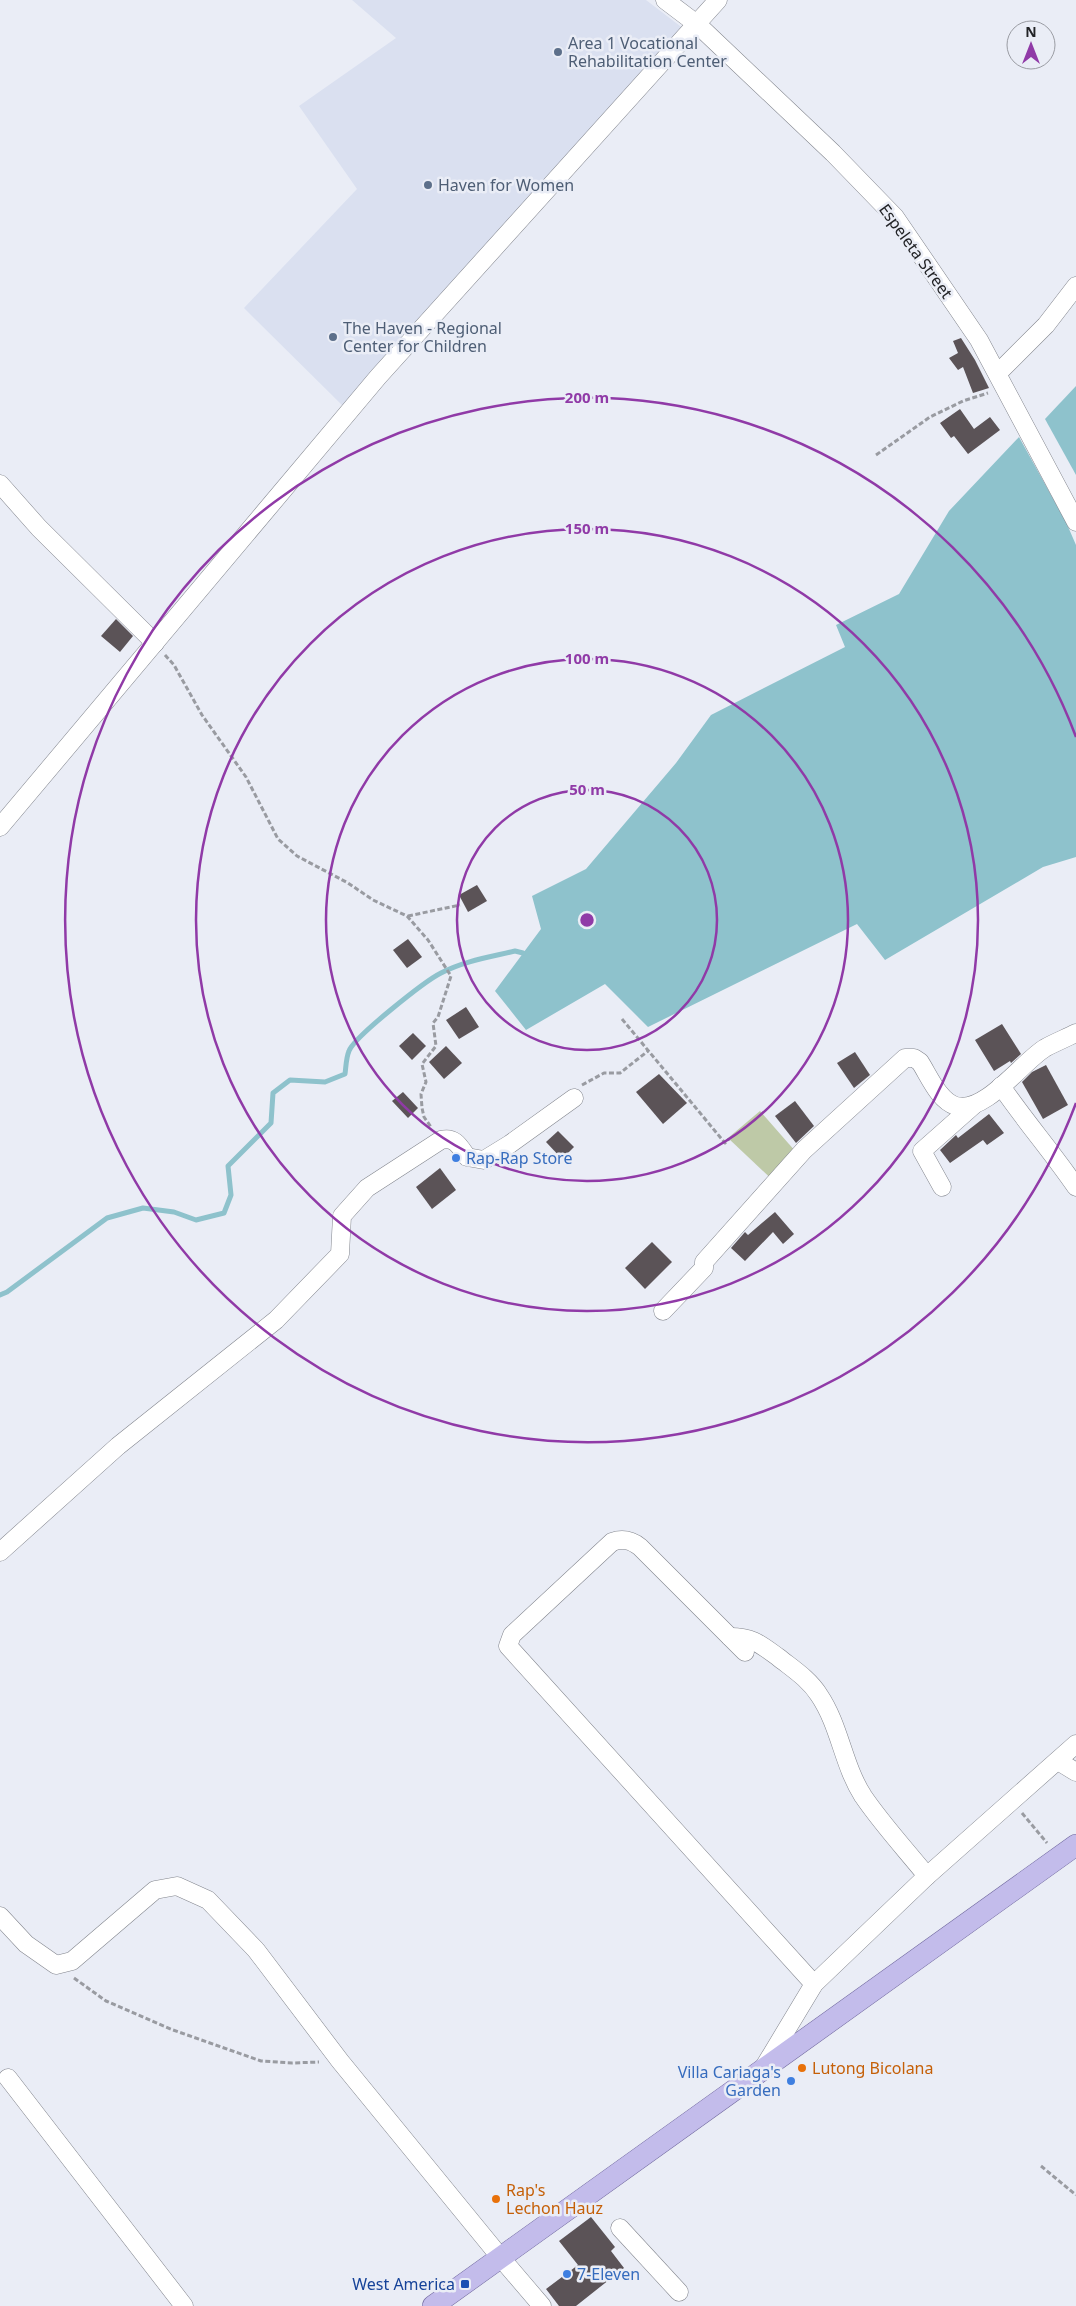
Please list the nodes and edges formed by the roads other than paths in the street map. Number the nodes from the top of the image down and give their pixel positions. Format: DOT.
graph roads {
  1 [pos="665,0"];
  2 [pos="718,0"];
  3 [pos="698,25"];
  4 [pos="1076,286"];
  5 [pos="1002,380"];
  6 [pos="0,484"];
  7 [pos="1076,522"];
  8 [pos="155,643"];
  9 [pos="0,827"];
  10 [pos="1076,1033"];
  11 [pos="1000,1086"];
  12 [pos="574,1098"];
  13 [pos="974,1106"];
  14 [pos="942,1187"];
  15 [pos="1076,1187"];
  16 [pos="664,1311"];
  17 [pos="0,1552"];
  18 [pos="730,1637"];
  19 [pos="745,1652"];
  20 [pos="1076,1744"];
  21 [pos="1058,1761"];
  22 [pos="1076,1772"];
  23 [pos="1067,1851"];
  24 [pos="927,1876"];
  25 [pos="0,1916"];
  26 [pos="814,1984"];
  27 [pos="762,2070"];
  28 [pos="8,2078"];
  29 [pos="620,2228"];
  30 [pos="500,2258"];
  31 [pos="679,2292"];
  32 [pos="184,2306"];
  33 [pos="433,2306"];
  34 [pos="542,2306"];
  1 -- 3 [label="street, Espeleta Street"];
  2 -- 3 [label="street"];
  3 -- 5 [label="street, Espeleta Street"];
  3 -- 8 [label="street"];
  4 -- 5 [label="street"];
  5 -- 7 [label="street, Espeleta Street"];
  6 -- 8 [label="street"];
  8 -- 9 [label="street"];
  10 -- 11 [label="street"];
  11 -- 13 [label="street"];
  11 -- 15 [label="street"];
  12 -- 17 [label="street"];
  13 -- 14 [label="street"];
  13 -- 16 [label="street"];
  18 -- 19 [label="street"];
  18 -- 24 [label="street"];
  18 -- 26 [label="street"];
  20 -- 21 [label="street"];
  21 -- 22 [label="street"];
  21 -- 24 [label="street"];
  23 -- 27 [label="main road"];
  24 -- 26 [label="street"];
  25 -- 30 [label="street"];
  26 -- 27 [label="street"];
  27 -- 30 [label="main road"];
  28 -- 32 [label="street"];
  29 -- 31 [label="street"];
  30 -- 33 [label="main road"];
  30 -- 34 [label="street"];
}
